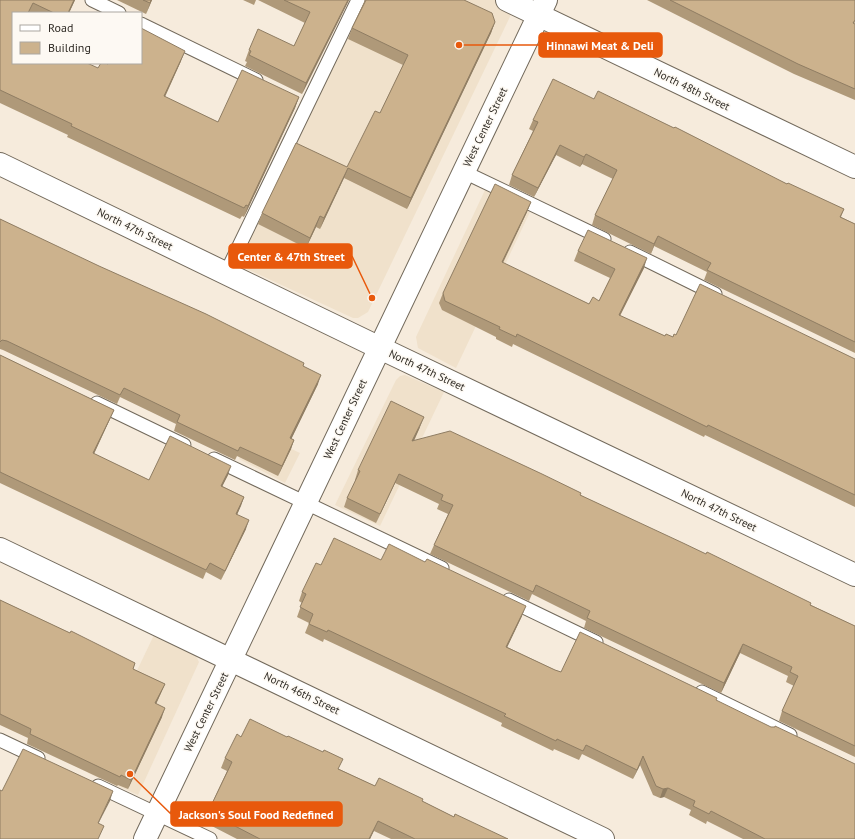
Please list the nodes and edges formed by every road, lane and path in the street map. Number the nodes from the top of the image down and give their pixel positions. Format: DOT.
graph roads {
  1 [pos="92,0"];
  2 [pos="358,0"];
  3 [pos="508,0"];
  4 [pos="542,8"];
  5 [pos="117,12"];
  6 [pos="142,24"];
  7 [pos="265,85"];
  8 [pos="293,98"];
  9 [pos="307,105"];
  10 [pos="0,164"];
  11 [pos="855,167"];
  12 [pos="464,172"];
  13 [pos="226,273"];
  14 [pos="727,300"];
  15 [pos="380,348"];
  16 [pos="85,398"];
  17 [pos="306,503"];
  18 [pos="0,549"];
  19 [pos="456,575"];
  20 [pos="855,575"];
  21 [pos="499,595"];
  22 [pos="606,646"];
  23 [pos="231,660"];
  24 [pos="691,687"];
  25 [pos="0,740"];
  26 [pos="805,742"];
  27 [pos="49,763"];
  28 [pos="84,780"];
  29 [pos="157,814"];
  30 [pos="145,839"];
  31 [pos="210,839"];
  32 [pos="603,839"];
  1 -- 5 [label="lane"];
  2 -- 9 [label="lane"];
  3 -- 4 [label="street, North 48th Street"];
  4 -- 11 [label="street, North 48th Street"];
  4 -- 12 [label="street, West Center Street"];
  6 -- 7 [label="lane"];
  8 -- 9 [label="lane"];
  9 -- 13 [label="lane"];
  10 -- 13 [label="street, North 47th Street"];
  12 -- 14 [label="lane"];
  12 -- 15 [label="street, West Center Street"];
  13 -- 15 [label="street, North 47th Street"];
  15 -- 17 [label="street, West Center Street"];
  15 -- 20 [label="street, North 47th Street"];
  16 -- 17 [label="lane"];
  17 -- 19 [label="lane"];
  17 -- 23 [label="street, West Center Street"];
  18 -- 23 [label="street, North 46th Street"];
  21 -- 22 [label="lane"];
  23 -- 29 [label="street, West Center Street"];
  23 -- 32 [label="street, North 46th Street"];
  24 -- 26 [label="lane"];
  25 -- 27 [label="lane"];
  28 -- 29 [label="lane"];
  29 -- 30 [label="street, West Center Street"];
  29 -- 31 [label="lane"];
}
